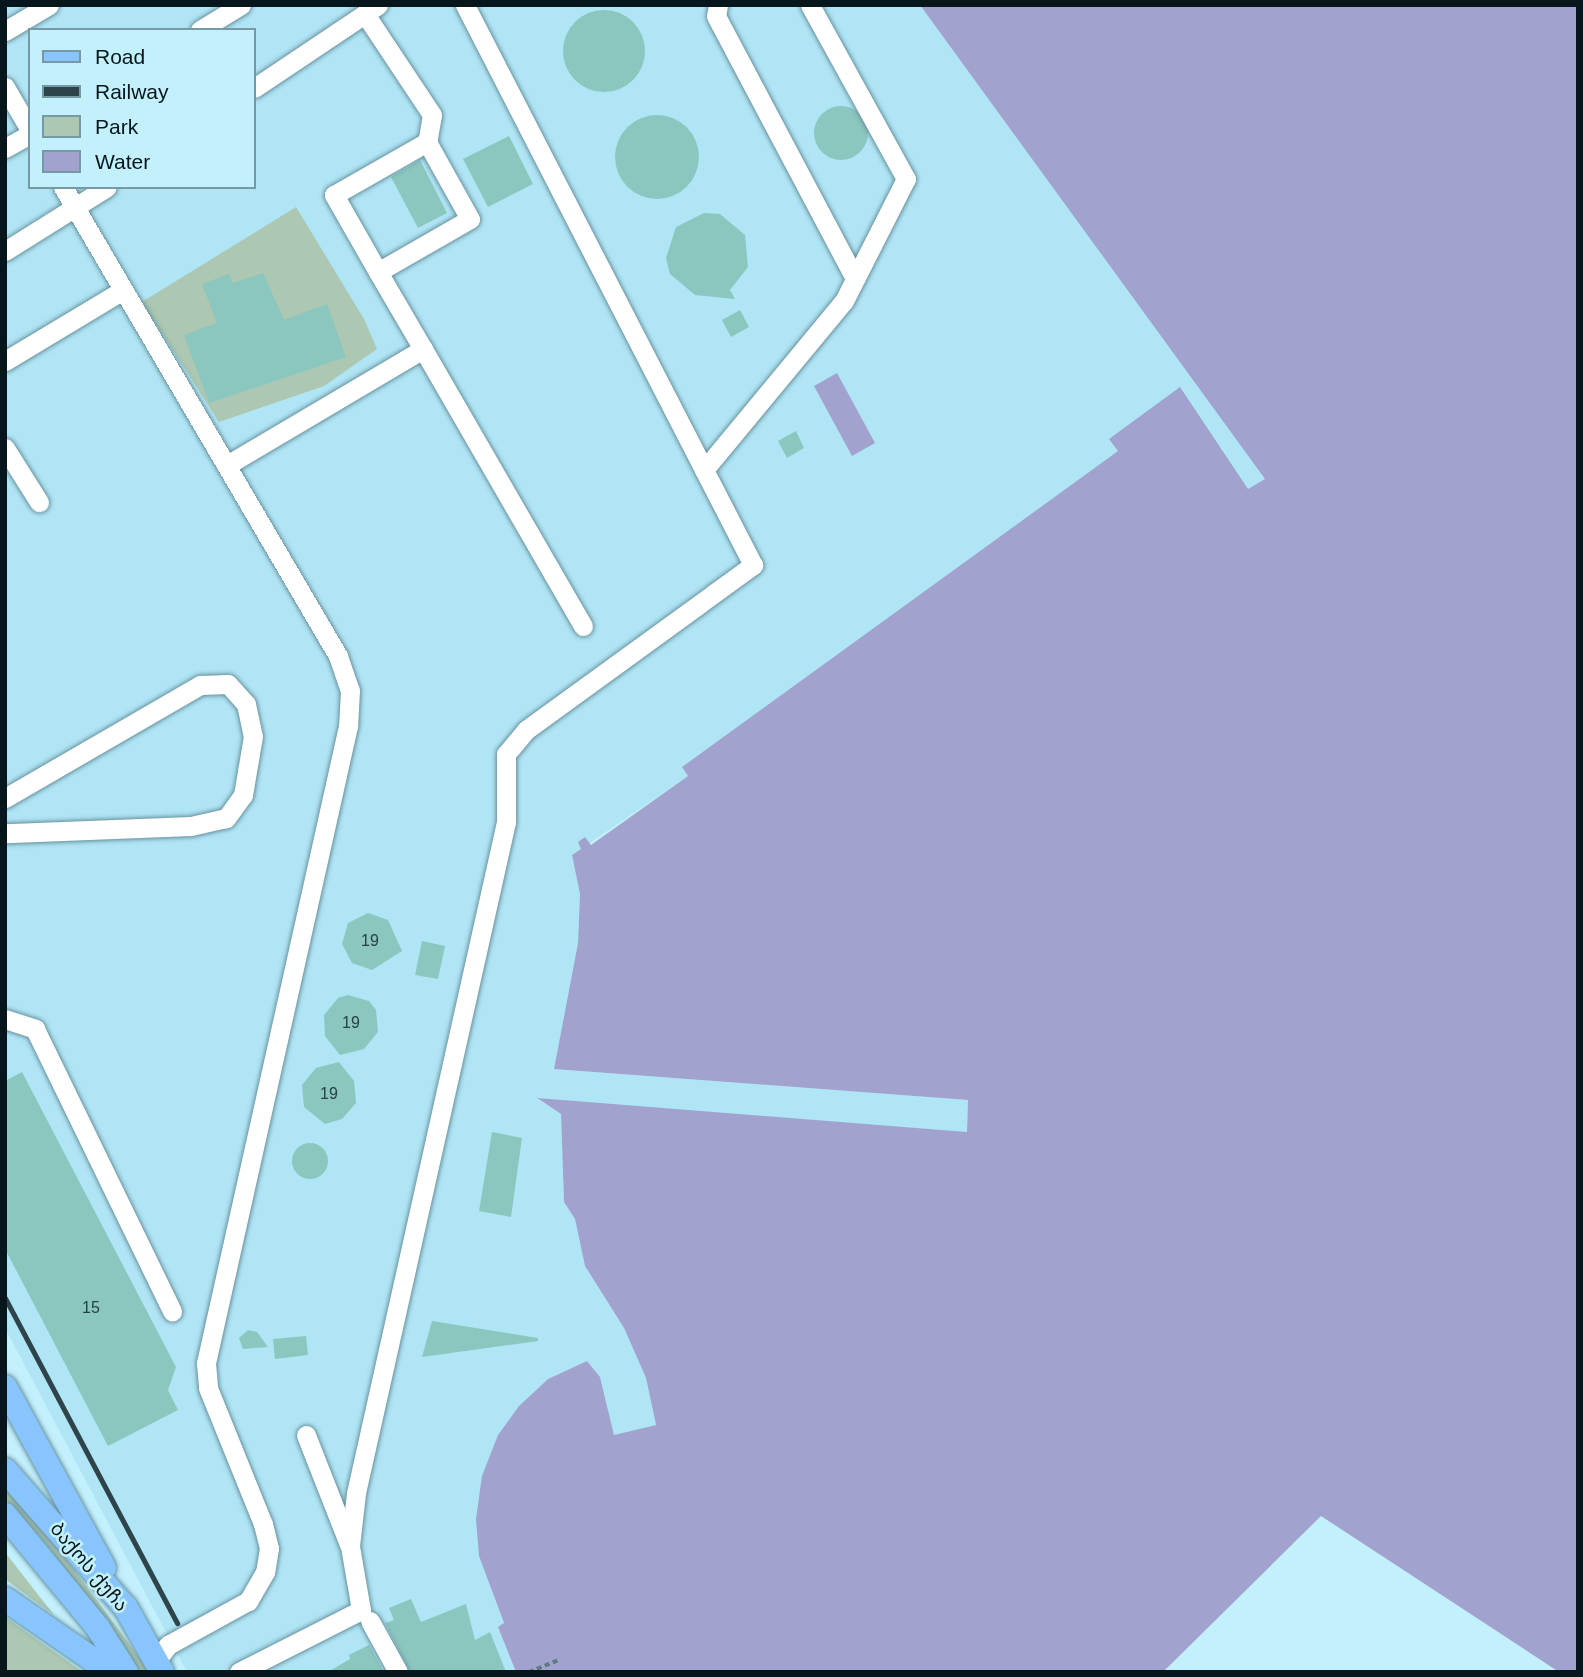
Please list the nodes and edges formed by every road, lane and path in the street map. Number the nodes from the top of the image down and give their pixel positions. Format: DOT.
graph roads {
  1 [pos="49,5"];
  2 [pos="241,5"];
  3 [pos="465,5"];
  4 [pos="718,5"];
  5 [pos="810,5"];
  6 [pos="371,10"];
  7 [pos="203,28"];
  8 [pos="5,31"];
  9 [pos="5,87"];
  10 [pos="256,87"];
  11 [pos="28,128"];
  12 [pos="28,133"];
  13 [pos="427,142"];
  14 [pos="5,148"];
  15 [pos="64,189"];
  16 [pos="104,189"];
  17 [pos="75,208"];
  18 [pos="5,251"];
  19 [pos="378,272"];
  20 [pos="855,278"];
  21 [pos="123,290"];
  22 [pos="422,349"];
  23 [pos="5,361"];
  24 [pos="5,448"];
  25 [pos="227,465"];
  26 [pos="704,470"];
  27 [pos="38,502"];
  28 [pos="583,626"];
  29 [pos="5,798"];
  30 [pos="5,833"];
  31 [pos="5,1019"];
  32 [pos="172,1311"];
  33 [pos="5,1387"];
  34 [pos="306,1435"];
  35 [pos="5,1470"];
  36 [pos="5,1515"];
  37 [pos="350,1546"];
  38 [pos="5,1599"];
  39 [pos="126,1608"];
  40 [pos="370,1621"];
  41 [pos="558,1660"];
  42 [pos="159,1667"];
  43 [pos="111,1672"];
  44 [pos="126,1672"];
  45 [pos="239,1672"];
  46 [pos="398,1672"];
  47 [pos="529,1672"];
  1 -- 8 [label="lane"];
  2 -- 7 [label="lane"];
  3 -- 26 [label="lane"];
  4 -- 20 [label="lane"];
  5 -- 20 [label="lane"];
  6 -- 10 [label="lane"];
  6 -- 13 [label="lane"];
  9 -- 11 [label="lane"];
  12 -- 14 [label="lane"];
  13 -- 19 [label="lane"];
  13 -- 19 [label="lane"];
  15 -- 17 [label="lane"];
  16 -- 17 [label="lane"];
  17 -- 18 [label="lane"];
  17 -- 21 [label="lane"];
  19 -- 22 [label="lane"];
  20 -- 26 [label="lane"];
  21 -- 23 [label="lane"];
  21 -- 25 [label="lane"];
  22 -- 25 [label="lane"];
  22 -- 28 [label="lane"];
  24 -- 27 [label="lane"];
  25 -- 42 [label="lane"];
  26 -- 37 [label="lane"];
  29 -- 30 [label="lane"];
  31 -- 32 [label="lane"];
  33 -- 39 [label="main road"];
  34 -- 37 [label="lane"];
  35 -- 39 [label="main road, ბაქოს ქუჩა"];
  36 -- 44 [label="main road, ბაქოს ქუჩა"];
  37 -- 45 [label="lane"];
  38 -- 43 [label="main road"];
  39 -- 42 [label="main road, ბაქოს ქუჩა"];
  40 -- 46 [label="lane"];
  41 -- 47 [label="path"];
}
